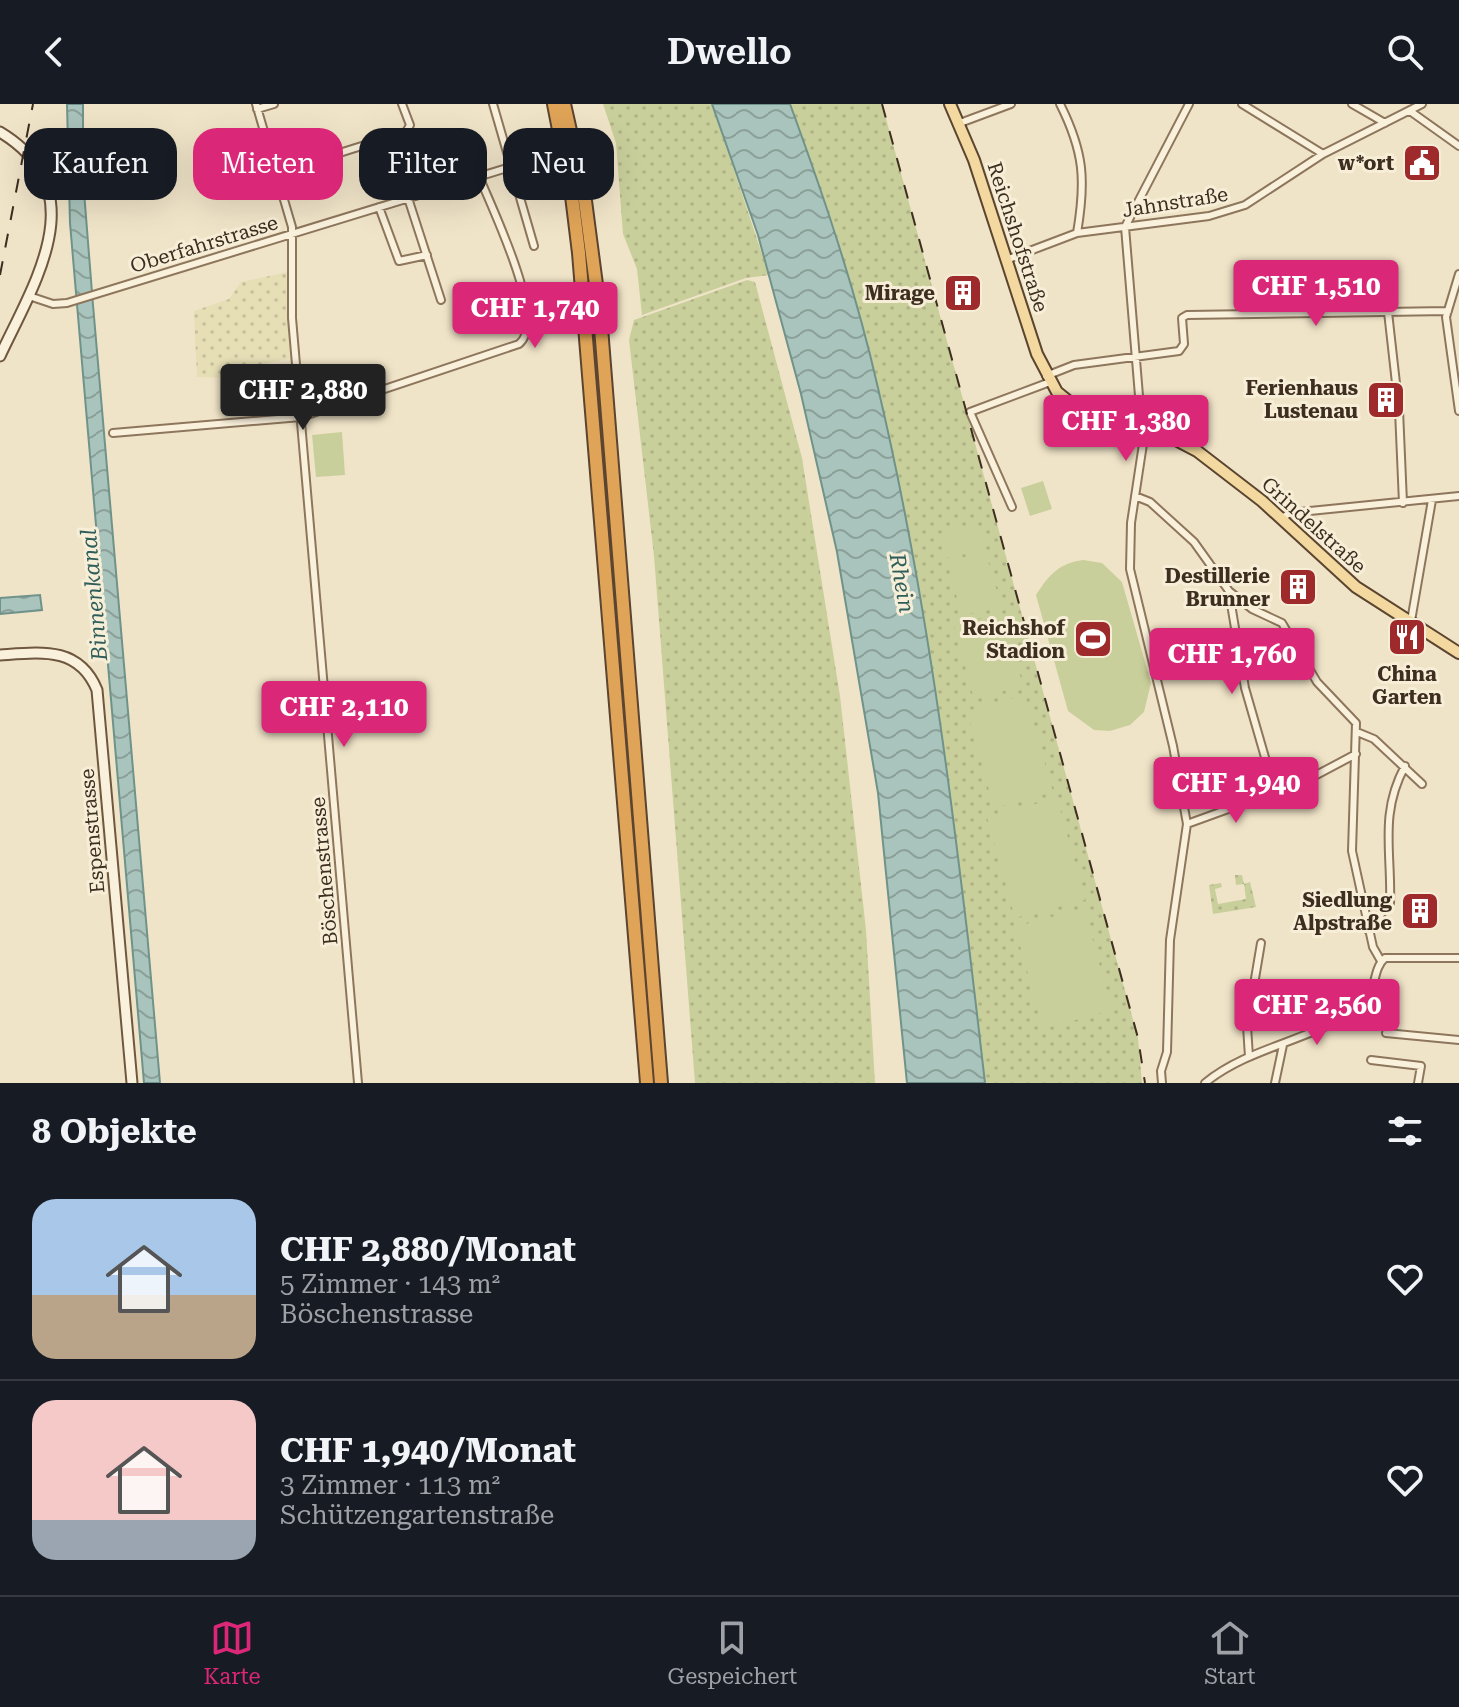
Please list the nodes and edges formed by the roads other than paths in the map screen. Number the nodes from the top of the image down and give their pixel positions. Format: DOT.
graph roads {
  1 [pos="274,104"];
  2 [pos="402,104"];
  3 [pos="493,104"];
  4 [pos="554,104"];
  5 [pos="564,104"];
  6 [pos="950,104"];
  7 [pos="1011,104"];
  8 [pos="1060,104"];
  9 [pos="1189,104"];
  10 [pos="1242,104"];
  11 [pos="1352,104"];
  12 [pos="1422,104"];
  13 [pos="257,107"];
  14 [pos="1410,111"];
  15 [pos="960,123"];
  16 [pos="1385,123"];
  17 [pos="263,128"];
  18 [pos="0,132"];
  19 [pos="503,135"];
  20 [pos="1459,146"];
  21 [pos="343,152"];
  22 [pos="1323,154"];
  23 [pos="487,196"];
  24 [pos="283,200"];
  25 [pos="402,200"];
  26 [pos="409,200"];
  27 [pos="520,200"];
  28 [pos="379,207"];
  29 [pos="1125,227"];
  30 [pos="292,233"];
  31 [pos="1077,233"];
  32 [pos="534,246"];
  33 [pos="427,255"];
  34 [pos="1006,260"];
  35 [pos="1459,274"];
  36 [pos="29,296"];
  37 [pos="441,300"];
  38 [pos="1448,311"];
  39 [pos="1388,312"];
  40 [pos="0,356"];
  41 [pos="1136,356"];
  42 [pos="1048,379"];
  43 [pos="1459,411"];
  44 [pos="301,417"];
  45 [pos="113,433"];
  46 [pos="1143,433"];
  47 [pos="1135,496"];
  48 [pos="1459,496"];
  49 [pos="1432,500"];
  50 [pos="1403,503"];
  51 [pos="1012,507"];
  52 [pos="1282,518"];
  53 [pos="1229,591"];
  54 [pos="1411,621"];
  55 [pos="1459,653"];
  56 [pos="0,655"];
  57 [pos="1357,732"];
  58 [pos="1356,754"];
  59 [pos="1405,766"];
  60 [pos="1305,781"];
  61 [pos="1422,784"];
  62 [pos="1187,824"];
  63 [pos="1368,930"];
  64 [pos="1261,943"];
  65 [pos="1459,958"];
  66 [pos="1381,961"];
  67 [pos="1386,1033"];
  68 [pos="1459,1040"];
  69 [pos="1283,1045"];
  70 [pos="1249,1057"];
  71 [pos="1371,1060"];
  72 [pos="132,1083"];
  73 [pos="358,1083"];
  74 [pos="647,1083"];
  75 [pos="661,1083"];
  76 [pos="1162,1083"];
  77 [pos="1205,1083"];
  78 [pos="1275,1083"];
  79 [pos="1418,1083"];
  1 -- 13 [label="street"];
  2 -- 21 [label="street"];
  3 -- 19 [label="street"];
  4 -- 74 [label="highway"];
  5 -- 75 [label="highway"];
  6 -- 15 [label="main road, Reichshofstraße"];
  7 -- 15 [label="street"];
  8 -- 31 [label="street"];
  9 -- 29 [label="street"];
  10 -- 22 [label="street"];
  11 -- 16 [label="street"];
  12 -- 14 [label="street, Jahnstraße"];
  13 -- 17 [label="street, Böschenstrasse"];
  14 -- 16 [label="street, Jahnstraße"];
  14 -- 20 [label="street"];
  15 -- 34 [label="main road, Reichshofstraße"];
  16 -- 22 [label="street, Jahnstraße"];
  18 -- 36 [label="street"];
  22 -- 29 [label="street, Jahnstraße"];
  23 -- 44 [label="street"];
  24 -- 30 [label="street, Böschenstrasse"];
  25 -- 28 [label="street, Oberfahrstrasse"];
  26 -- 33 [label="street"];
  27 -- 32 [label="street"];
  28 -- 30 [label="street, Oberfahrstrasse"];
  28 -- 33 [label="street"];
  29 -- 31 [label="street, Jahnstraße"];
  29 -- 41 [label="street"];
  30 -- 36 [label="street, Oberfahrstrasse"];
  30 -- 44 [label="street, Böschenstrasse"];
  31 -- 34 [label="street, Jahnstraße"];
  33 -- 37 [label="street"];
  34 -- 42 [label="main road, Reichshofstraße"];
  35 -- 38 [label="street"];
  36 -- 40 [label="street"];
  38 -- 39 [label="street"];
  38 -- 43 [label="street"];
  39 -- 41 [label="street"];
  39 -- 50 [label="street"];
  41 -- 42 [label="street"];
  41 -- 46 [label="street"];
  42 -- 46 [label="main road, Reichshofstraße"];
  42 -- 51 [label="street"];
  44 -- 45 [label="street"];
  44 -- 73 [label="street, Böschenstrasse"];
  46 -- 47 [label="street"];
  46 -- 52 [label="main road, Grindelstraße"];
  47 -- 53 [label="street"];
  47 -- 62 [label="street"];
  48 -- 49 [label="street"];
  49 -- 50 [label="street"];
  49 -- 54 [label="street"];
  50 -- 52 [label="street"];
  52 -- 54 [label="main road, Grindelstraße"];
  53 -- 57 [label="street"];
  53 -- 62 [label="street"];
  54 -- 55 [label="main road, Grindelstraße"];
  56 -- 72 [label="street, Espenstrasse"];
  57 -- 58 [label="street"];
  57 -- 59 [label="street"];
  58 -- 60 [label="street"];
  58 -- 63 [label="street"];
  59 -- 61 [label="street"];
  59 -- 63 [label="street"];
  62 -- 76 [label="street"];
  63 -- 66 [label="street"];
  64 -- 70 [label="street"];
  65 -- 66 [label="street"];
  66 -- 69 [label="street"];
  67 -- 68 [label="street"];
  69 -- 70 [label="street"];
  69 -- 78 [label="street"];
  70 -- 77 [label="street"];
  71 -- 79 [label="street"];
}
